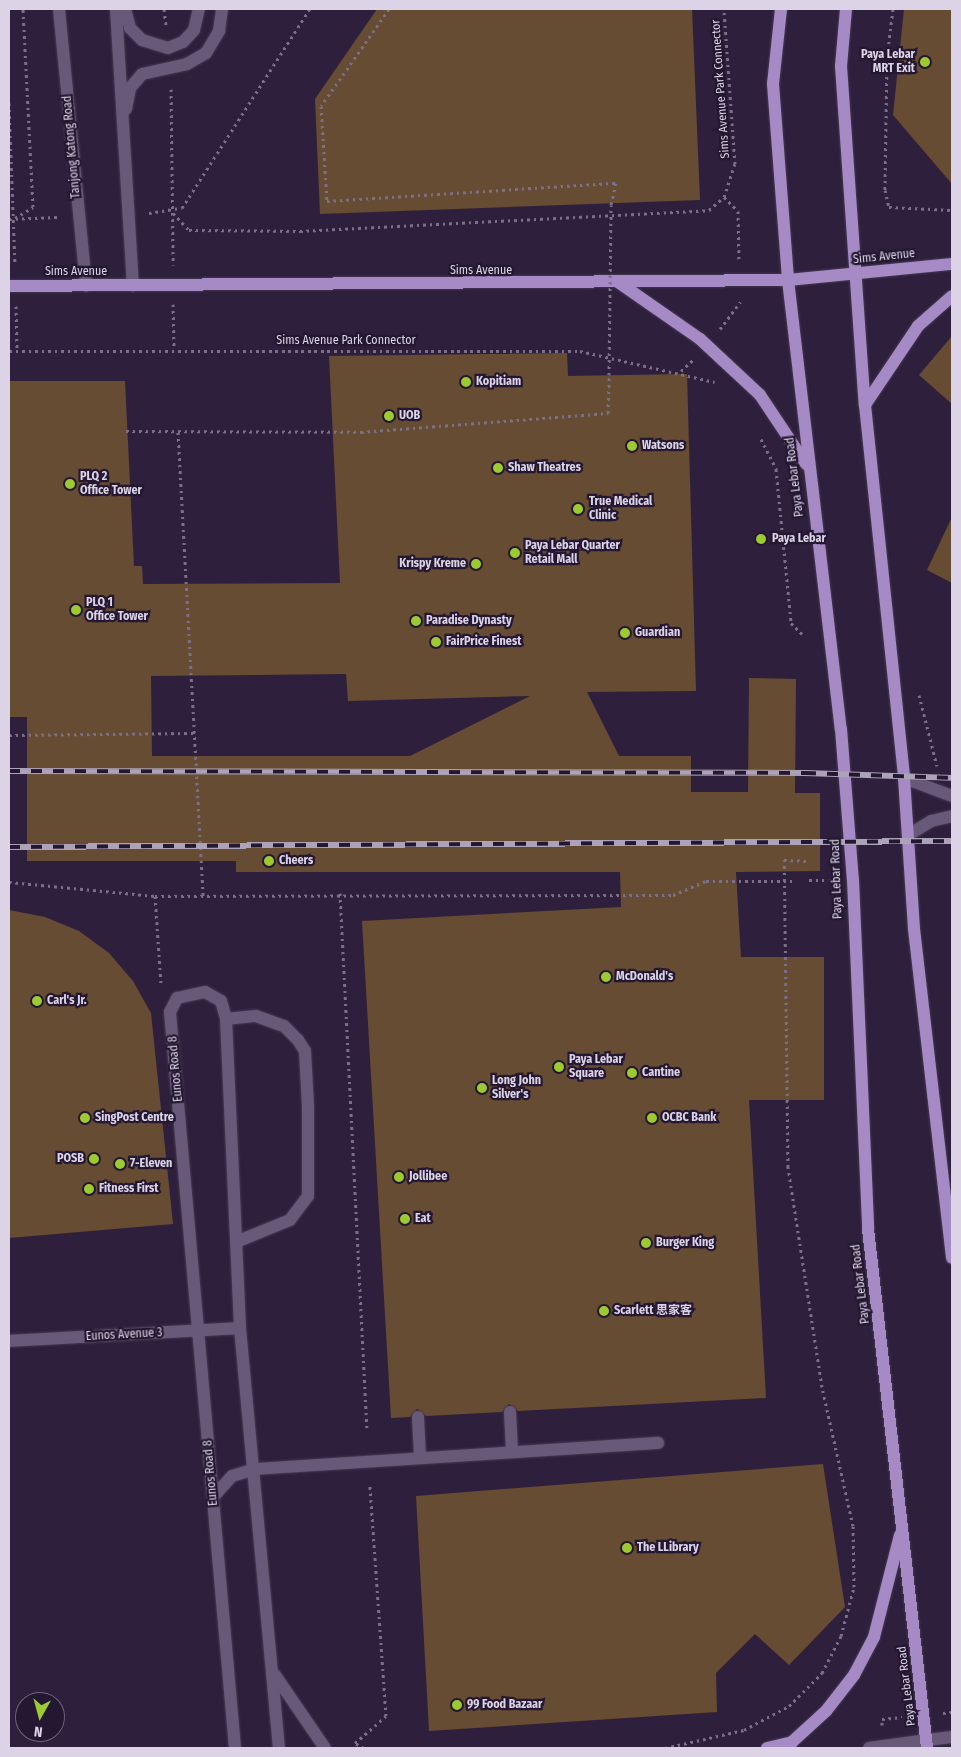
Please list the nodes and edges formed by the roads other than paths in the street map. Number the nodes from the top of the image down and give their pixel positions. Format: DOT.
graph roads {
  1 [pos="60,9"];
  2 [pos="116,9"];
  3 [pos="125,9"];
  4 [pos="200,9"];
  5 [pos="222,9"];
  6 [pos="781,9"];
  7 [pos="846,9"];
  8 [pos="124,135"];
  9 [pos="952,264"];
  10 [pos="855,274"];
  11 [pos="788,280"];
  12 [pos="618,282"];
  13 [pos="133,285"];
  14 [pos="9,286"];
  15 [pos="86,286"];
  16 [pos="952,296"];
  17 [pos="866,406"];
  18 [pos="807,466"];
  19 [pos="904,778"];
  20 [pos="952,796"];
  21 [pos="952,816"];
  22 [pos="908,836"];
  23 [pos="226,1020"];
  24 [pos="236,1242"];
  25 [pos="952,1258"];
  26 [pos="240,1328"];
  27 [pos="198,1331"];
  28 [pos="9,1341"];
  29 [pos="510,1412"];
  30 [pos="418,1417"];
  31 [pos="658,1443"];
  32 [pos="512,1450"];
  33 [pos="420,1457"];
  34 [pos="255,1469"];
  35 [pos="214,1496"];
  36 [pos="902,1525"];
  37 [pos="274,1673"];
  38 [pos="952,1737"];
  39 [pos="927,1744"];
  40 [pos="235,1748"];
  41 [pos="279,1748"];
  42 [pos="325,1748"];
  43 [pos="767,1748"];
  44 [pos="868,1748"];
  1 -- 15 [label="street, Tanjong Katong Road"];
  2 -- 8 [label="street"];
  3 -- 4 [label="street"];
  5 -- 8 [label="street"];
  6 -- 11 [label="main road, Paya Lebar Road"];
  7 -- 10 [label="main road"];
  8 -- 13 [label="street"];
  9 -- 10 [label="main road, Sims Avenue"];
  10 -- 11 [label="main road, Sims Avenue"];
  10 -- 17 [label="main road"];
  11 -- 12 [label="main road, Sims Avenue"];
  11 -- 18 [label="main road, Paya Lebar Road"];
  12 -- 13 [label="main road, Sims Avenue"];
  12 -- 18 [label="main road"];
  13 -- 15 [label="main road, Sims Avenue"];
  14 -- 15 [label="main road, Sims Avenue"];
  16 -- 17 [label="main road"];
  17 -- 19 [label="main road"];
  18 -- 36 [label="main road, Paya Lebar Road"];
  19 -- 20 [label="street"];
  19 -- 22 [label="main road"];
  21 -- 22 [label="street"];
  22 -- 25 [label="main road"];
  23 -- 24 [label="street, Eunos Road 8"];
  23 -- 24 [label="street"];
  23 -- 27 [label="street, Eunos Road 8"];
  24 -- 26 [label="street, Eunos Road 8"];
  26 -- 27 [label="street, Eunos Avenue 3"];
  26 -- 34 [label="street, Eunos Road 8"];
  27 -- 28 [label="street, Eunos Avenue 3"];
  27 -- 35 [label="street, Eunos Road 8"];
  29 -- 32 [label="street"];
  30 -- 33 [label="street"];
  31 -- 32 [label="street"];
  32 -- 33 [label="street"];
  33 -- 34 [label="street"];
  34 -- 35 [label="street"];
  34 -- 37 [label="street, Eunos Road 8"];
  35 -- 40 [label="street, Eunos Road 8"];
  36 -- 39 [label="main road, Paya Lebar Road"];
  36 -- 43 [label="main road"];
  37 -- 41 [label="street, Eunos Road 8"];
  37 -- 42 [label="street"];
  38 -- 39 [label="street"];
  39 -- 44 [label="street"];
}
